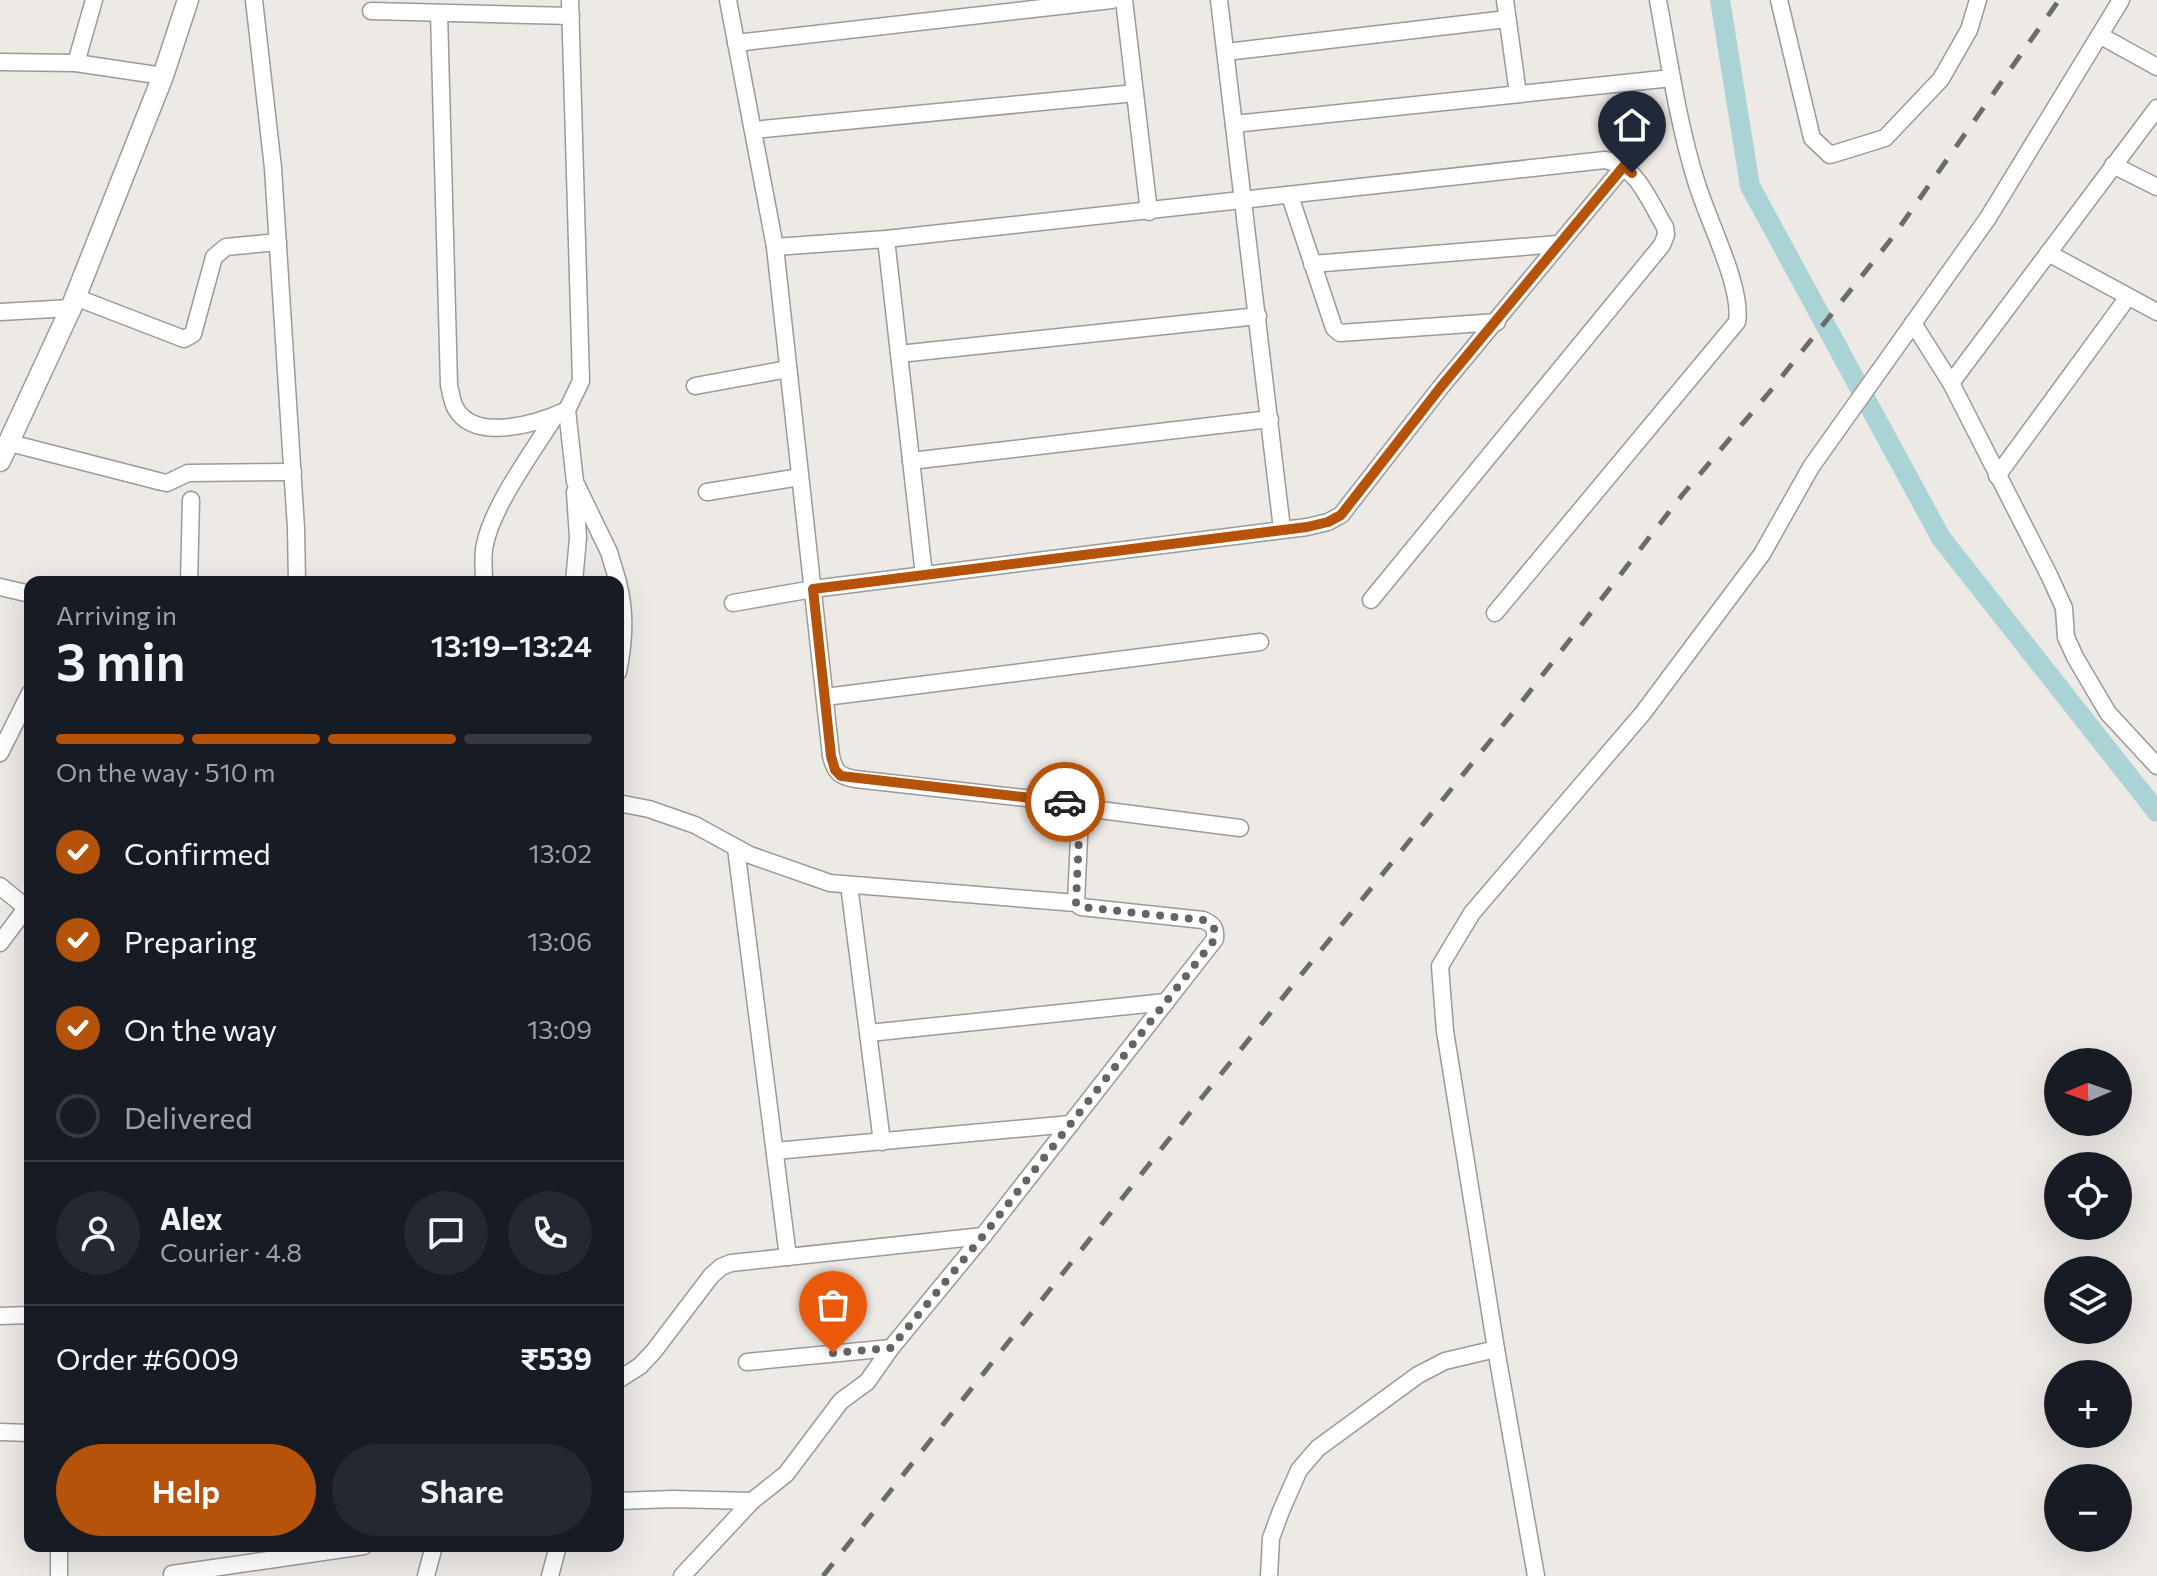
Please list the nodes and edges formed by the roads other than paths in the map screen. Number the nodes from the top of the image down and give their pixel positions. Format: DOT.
graph roads {
  1 [pos="94,0"];
  2 [pos="188,0"];
  3 [pos="254,0"];
  4 [pos="728,0"];
  5 [pos="1112,0"];
  6 [pos="1124,0"];
  7 [pos="1219,0"];
  8 [pos="1505,0"];
  9 [pos="1658,0"];
  10 [pos="1779,0"];
  11 [pos="1978,0"];
  12 [pos="2121,0"];
  13 [pos="570,8"];
  14 [pos="371,11"];
  15 [pos="439,13"];
  16 [pos="1507,19"];
  17 [pos="2101,36"];
  18 [pos="736,43"];
  19 [pos="1226,52"];
  20 [pos="0,62"];
  21 [pos="76,63"];
  22 [pos="2157,67"];
  23 [pos="163,76"];
  24 [pos="1672,78"];
  25 [pos="1135,93"];
  26 [pos="1518,94"];
  27 [pos="2157,108"];
  28 [pos="1234,124"];
  29 [pos="753,130"];
  30 [pos="2113,165"];
  31 [pos="1624,166"];
  32 [pos="2157,187"];
  33 [pos="1290,196"];
  34 [pos="1244,201"];
  35 [pos="1149,212"];
  36 [pos="886,239"];
  37 [pos="278,242"];
  38 [pos="1558,244"];
  39 [pos="775,247"];
  40 [pos="2048,253"];
  41 [pos="1312,264"];
  42 [pos="2128,297"];
  43 [pos="73,302"];
  44 [pos="0,312"];
  45 [pos="2157,312"];
  46 [pos="1258,316"];
  47 [pos="1497,322"];
  48 [pos="1913,323"];
  49 [pos="899,354"];
  50 [pos="788,369"];
  51 [pos="1951,383"];
  52 [pos="695,386"];
  53 [pos="561,413"];
  54 [pos="1270,419"];
  55 [pos="5,452"];
  56 [pos="911,461"];
  57 [pos="293,472"];
  58 [pos="1997,476"];
  59 [pos="800,477"];
  60 [pos="575,482"];
  61 [pos="707,492"];
  62 [pos="191,500"];
  63 [pos="1282,529"];
  64 [pos="924,575"];
  65 [pos="189,576"];
  66 [pos="297,576"];
  67 [pos="484,576"];
  68 [pos="575,576"];
  69 [pos="616,576"];
  70 [pos="0,587"];
  71 [pos="813,589"];
  72 [pos="24,593"];
  73 [pos="1371,600"];
  74 [pos="733,603"];
  75 [pos="1495,613"];
  76 [pos="1260,642"];
  77 [pos="825,697"];
  78 [pos="24,705"];
  79 [pos="0,753"];
  80 [pos="2157,766"];
  81 [pos="624,804"];
  82 [pos="1077,807"];
  83 [pos="1240,828"];
  84 [pos="736,848"];
  85 [pos="849,885"];
  86 [pos="0,886"];
  87 [pos="24,903"];
  88 [pos="1076,903"];
  89 [pos="24,913"];
  90 [pos="0,943"];
  91 [pos="1166,1002"];
  92 [pos="869,1033"];
  93 [pos="1071,1124"];
  94 [pos="882,1142"];
  95 [pos="775,1151"];
  96 [pos="983,1236"];
  97 [pos="788,1257"];
  98 [pos="24,1315"];
  99 [pos="0,1316"];
  100 [pos="891,1348"];
  101 [pos="1496,1349"];
  102 [pos="747,1362"];
  103 [pos="624,1376"];
  104 [pos="0,1432"];
  105 [pos="24,1433"];
  106 [pos="624,1501"];
  107 [pos="752,1501"];
  108 [pos="59,1552"];
  109 [pos="323,1552"];
  110 [pos="432,1552"];
  111 [pos="556,1552"];
  112 [pos="172,1574"];
  113 [pos="59,1576"];
  114 [pos="426,1576"];
  115 [pos="550,1576"];
  116 [pos="682,1576"];
  117 [pos="1269,1576"];
  118 [pos="1536,1576"];
  1 -- 21 [label="street"];
  2 -- 23 [label="street"];
  3 -- 37 [label="street"];
  4 -- 18 [label="street"];
  5 -- 18 [label="street"];
  6 -- 25 [label="street"];
  7 -- 19 [label="street"];
  8 -- 16 [label="street"];
  9 -- 24 [label="street"];
  10 -- 11 [label="street"];
  12 -- 17 [label="street"];
  13 -- 15 [label="street"];
  13 -- 53 [label="street"];
  14 -- 15 [label="street"];
  15 -- 53 [label="street"];
  16 -- 19 [label="street"];
  16 -- 26 [label="street"];
  17 -- 22 [label="street"];
  17 -- 48 [label="street"];
  18 -- 29 [label="street"];
  19 -- 28 [label="street"];
  20 -- 21 [label="street"];
  21 -- 23 [label="street"];
  23 -- 43 [label="street"];
  24 -- 26 [label="street"];
  24 -- 75 [label="street"];
  25 -- 29 [label="street"];
  25 -- 35 [label="street"];
  26 -- 28 [label="street"];
  27 -- 30 [label="street"];
  28 -- 34 [label="street"];
  29 -- 39 [label="street"];
  30 -- 32 [label="street"];
  30 -- 40 [label="street"];
  31 -- 33 [label="street"];
  31 -- 38 [label="street"];
  31 -- 73 [label="street"];
  33 -- 34 [label="street"];
  33 -- 41 [label="street"];
  34 -- 35 [label="street"];
  34 -- 46 [label="street"];
  35 -- 36 [label="street"];
  36 -- 39 [label="street"];
  36 -- 49 [label="street"];
  37 -- 43 [label="street"];
  37 -- 57 [label="street"];
  38 -- 41 [label="street"];
  38 -- 47 [label="street"];
  39 -- 50 [label="street"];
  40 -- 42 [label="street"];
  40 -- 51 [label="street"];
  41 -- 47 [label="street"];
  42 -- 45 [label="street"];
  42 -- 58 [label="street"];
  43 -- 44 [label="street"];
  43 -- 55 [label="street"];
  46 -- 49 [label="street"];
  46 -- 54 [label="street"];
  47 -- 63 [label="street"];
  48 -- 51 [label="street"];
  48 -- 101 [label="street"];
  49 -- 56 [label="street"];
  50 -- 52 [label="street"];
  50 -- 59 [label="street"];
  51 -- 58 [label="street"];
  53 -- 60 [label="street"];
  53 -- 67 [label="street"];
  54 -- 56 [label="street"];
  54 -- 63 [label="street"];
  55 -- 57 [label="street"];
  56 -- 64 [label="street"];
  57 -- 66 [label="street"];
  58 -- 80 [label="street"];
  59 -- 61 [label="street"];
  59 -- 71 [label="street"];
  60 -- 68 [label="street"];
  60 -- 69 [label="street"];
  62 -- 65 [label="street"];
  63 -- 64 [label="street"];
  64 -- 71 [label="street"];
  70 -- 72 [label="street"];
  71 -- 74 [label="street"];
  71 -- 77 [label="street"];
  76 -- 77 [label="street"];
  77 -- 82 [label="street"];
  78 -- 79 [label="street"];
  81 -- 84 [label="street"];
  82 -- 83 [label="street"];
  82 -- 88 [label="street"];
  84 -- 85 [label="street"];
  84 -- 95 [label="street"];
  85 -- 88 [label="street"];
  85 -- 92 [label="street"];
  86 -- 87 [label="street"];
  88 -- 91 [label="street"];
  89 -- 90 [label="street"];
  91 -- 92 [label="street"];
  91 -- 93 [label="street"];
  92 -- 94 [label="street"];
  93 -- 94 [label="street"];
  93 -- 96 [label="street"];
  94 -- 95 [label="street"];
  95 -- 97 [label="street"];
  96 -- 97 [label="street"];
  96 -- 100 [label="street"];
  97 -- 103 [label="street"];
  98 -- 99 [label="street"];
  100 -- 102 [label="street"];
  100 -- 107 [label="street"];
  101 -- 117 [label="street"];
  101 -- 118 [label="street"];
  104 -- 105 [label="street"];
  106 -- 107 [label="street"];
  107 -- 116 [label="street"];
  108 -- 113 [label="street"];
  109 -- 112 [label="street"];
  110 -- 114 [label="street"];
  111 -- 115 [label="street"];
}
